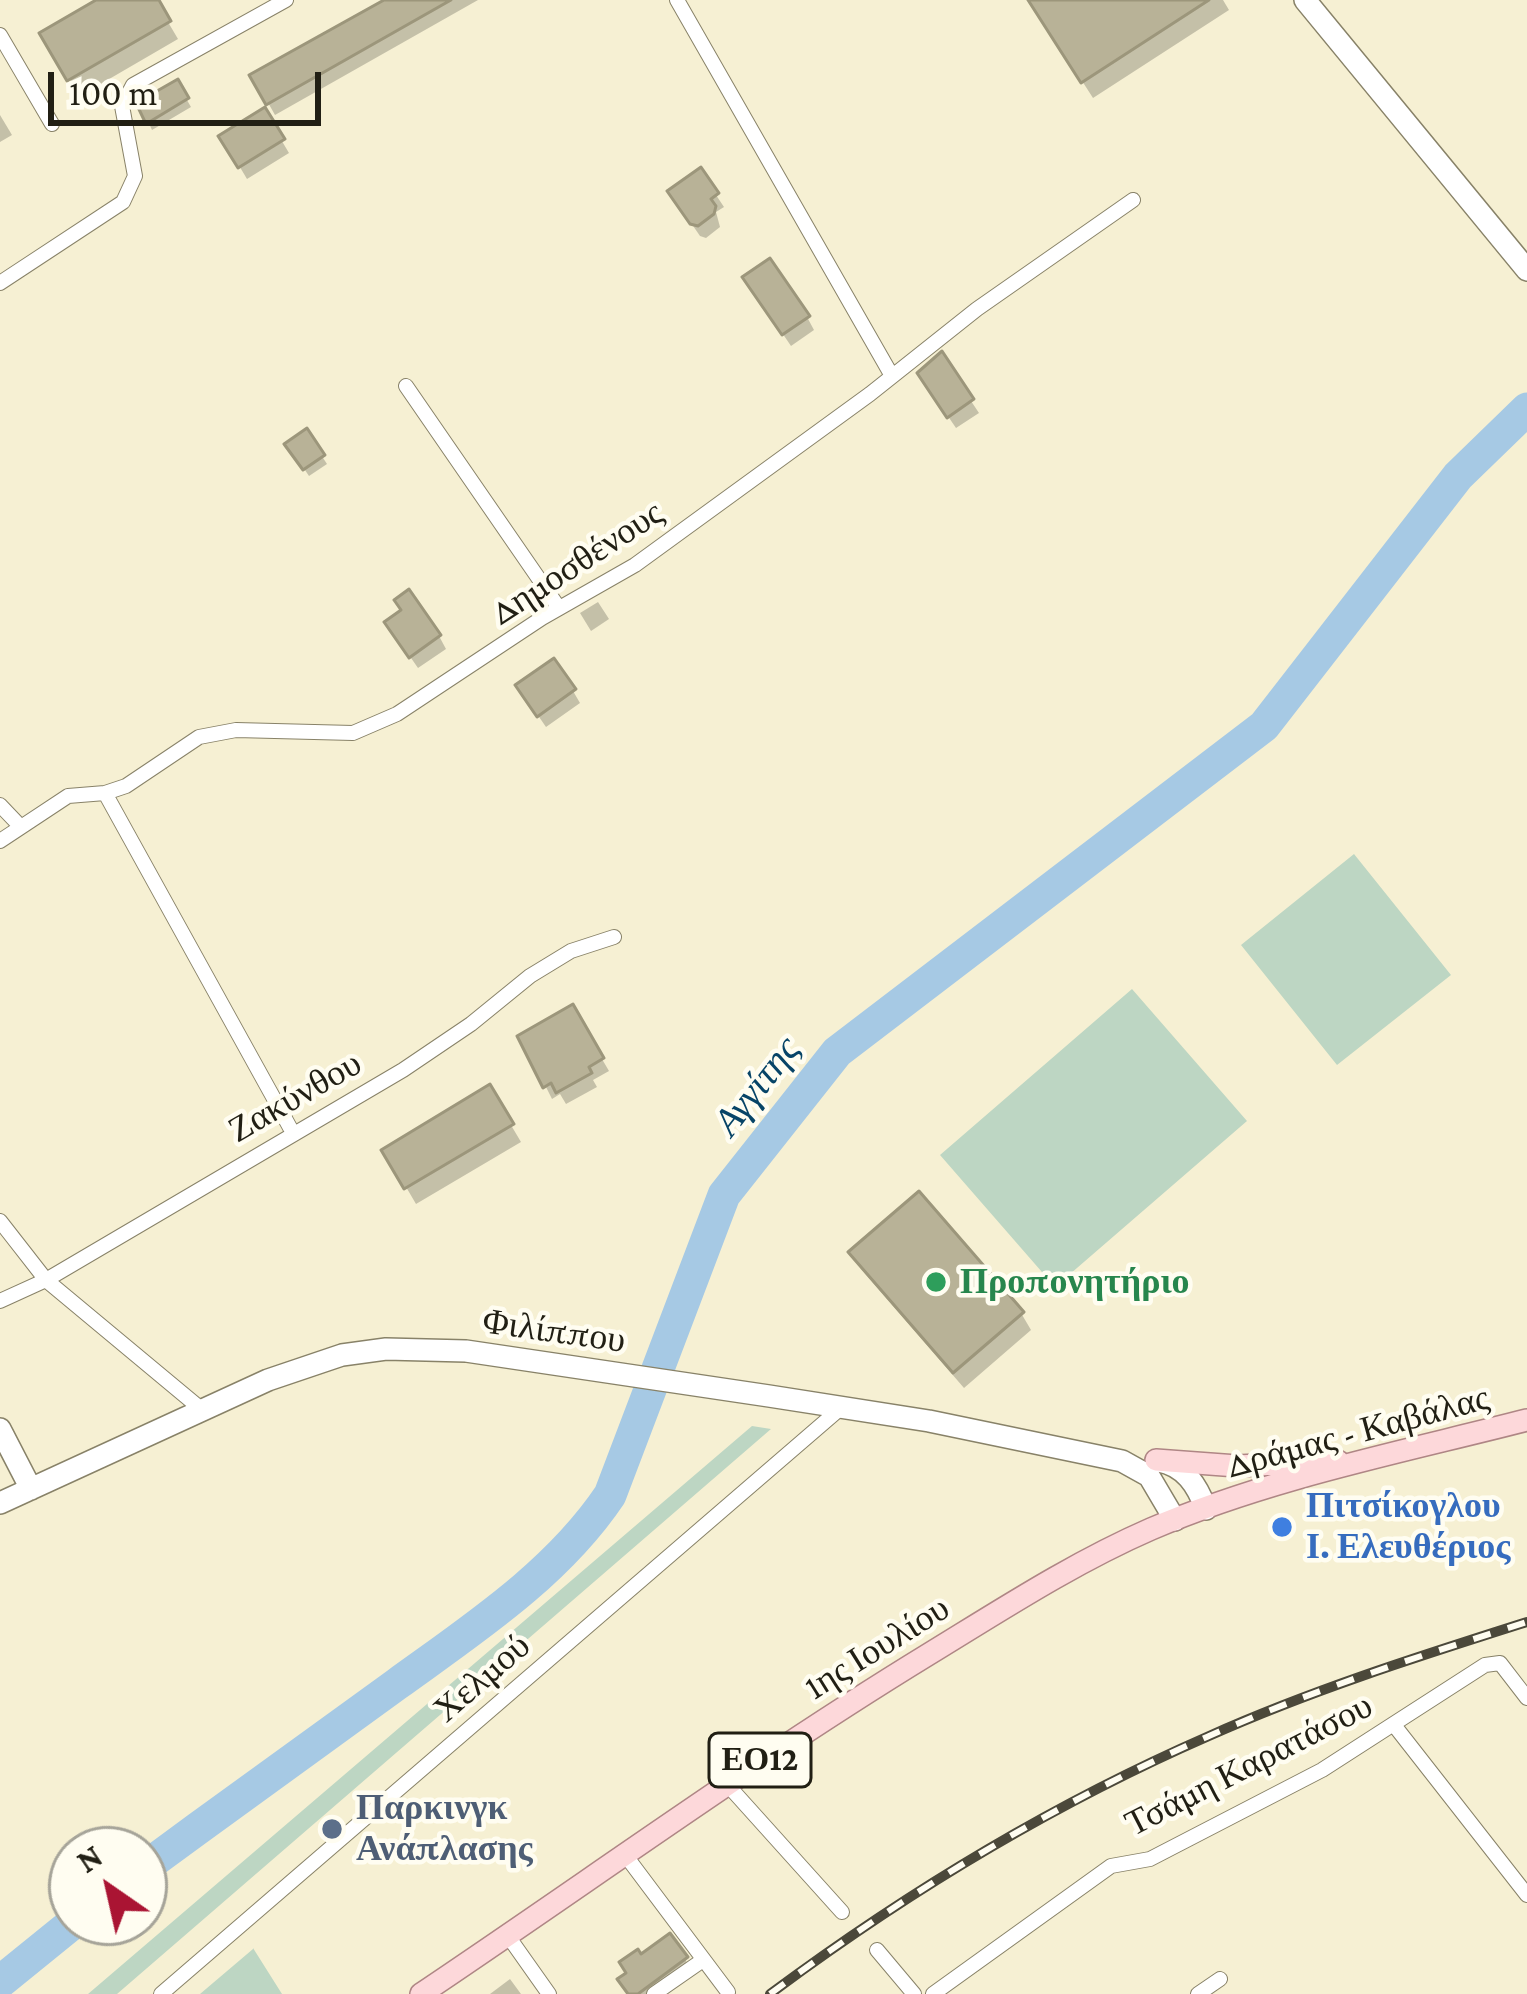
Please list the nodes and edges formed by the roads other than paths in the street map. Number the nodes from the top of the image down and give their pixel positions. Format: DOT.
graph roads {
  1 [pos="286,0"];
  2 [pos="677,0"];
  3 [pos="1305,0"];
  4 [pos="0,34"];
  5 [pos="52,124"];
  6 [pos="1133,200"];
  7 [pos="1527,270"];
  8 [pos="0,283"];
  9 [pos="892,376"];
  10 [pos="406,386"];
  11 [pos="559,608"];
  12 [pos="105,793"];
  13 [pos="0,805"];
  14 [pos="20,826"];
  15 [pos="0,841"];
  16 [pos="614,937"];
  17 [pos="293,1132"];
  18 [pos="0,1221"];
  19 [pos="46,1280"];
  20 [pos="0,1301"];
  21 [pos="842,1408"];
  22 [pos="202,1409"];
  23 [pos="1527,1420"];
  24 [pos="0,1429"];
  25 [pos="1380,1458"];
  26 [pos="1156,1460"];
  27 [pos="1122,1461"];
  28 [pos="31,1489"];
  29 [pos="0,1503"];
  30 [pos="1206,1509"];
  31 [pos="1175,1520"];
  32 [pos="1527,1698"];
  33 [pos="1394,1725"];
  34 [pos="725,1783"];
  35 [pos="623,1852"];
  36 [pos="1527,1895"];
  37 [pos="842,1912"];
  38 [pos="508,1936"];
  39 [pos="877,1950"];
  40 [pos="703,1960"];
  41 [pos="1220,1978"];
  42 [pos="728,1992"];
  43 [pos="161,1994"];
  44 [pos="422,1994"];
  45 [pos="549,1994"];
  46 [pos="654,1994"];
  47 [pos="914,1994"];
  48 [pos="933,1994"];
  49 [pos="1198,1994"];
  1 -- 8 [label="street"];
  2 -- 9 [label="street"];
  3 -- 7 [label="main road"];
  4 -- 5 [label="street"];
  6 -- 9 [label="street, Δημοσθένους"];
  9 -- 11 [label="street, Δημοσθένους"];
  10 -- 11 [label="street"];
  11 -- 12 [label="street, Δημοσθένους"];
  12 -- 14 [label="street, Δημοσθένους"];
  12 -- 17 [label="street"];
  13 -- 14 [label="street"];
  14 -- 15 [label="street, Δημοσθένους"];
  16 -- 17 [label="street, Ζακύνθου"];
  17 -- 19 [label="street, Ζακύνθου"];
  18 -- 19 [label="street"];
  19 -- 20 [label="street, Ζακύνθου"];
  19 -- 22 [label="street"];
  21 -- 22 [label="main road, Φιλίππου"];
  21 -- 27 [label="main road, Φιλίππου"];
  21 -- 43 [label="street, Χελμού"];
  22 -- 28 [label="main road, Φιλίππου"];
  23 -- 25 [label="main road, Δράμας - Καβάλας / ΕΟ12"];
  24 -- 28 [label="main road"];
  25 -- 26 [label="main road"];
  25 -- 30 [label="main road, Δράμας - Καβάλας / ΕΟ12"];
  26 -- 27 [label="main road, Φιλίππου"];
  26 -- 30 [label="main road"];
  27 -- 31 [label="main road"];
  28 -- 29 [label="main road, Φιλίππου"];
  30 -- 31 [label="main road, 1ης Ιουλίου / ΕΟ12"];
  31 -- 34 [label="main road, 1ης Ιουλίου / ΕΟ12"];
  32 -- 33 [label="street, Τσάμη Καρατάσου"];
  33 -- 36 [label="street"];
  33 -- 48 [label="street, Τσάμη Καρατάσου"];
  34 -- 35 [label="main road, 1ης Ιουλίου / ΕΟ12"];
  34 -- 37 [label="street"];
  35 -- 38 [label="main road, 1ης Ιουλίου / ΕΟ12"];
  35 -- 40 [label="street"];
  38 -- 44 [label="main road, 1ης Ιουλίου / ΕΟ12"];
  38 -- 45 [label="street"];
  39 -- 47 [label="street"];
  40 -- 42 [label="street"];
  40 -- 46 [label="street"];
  41 -- 49 [label="street"];
}
